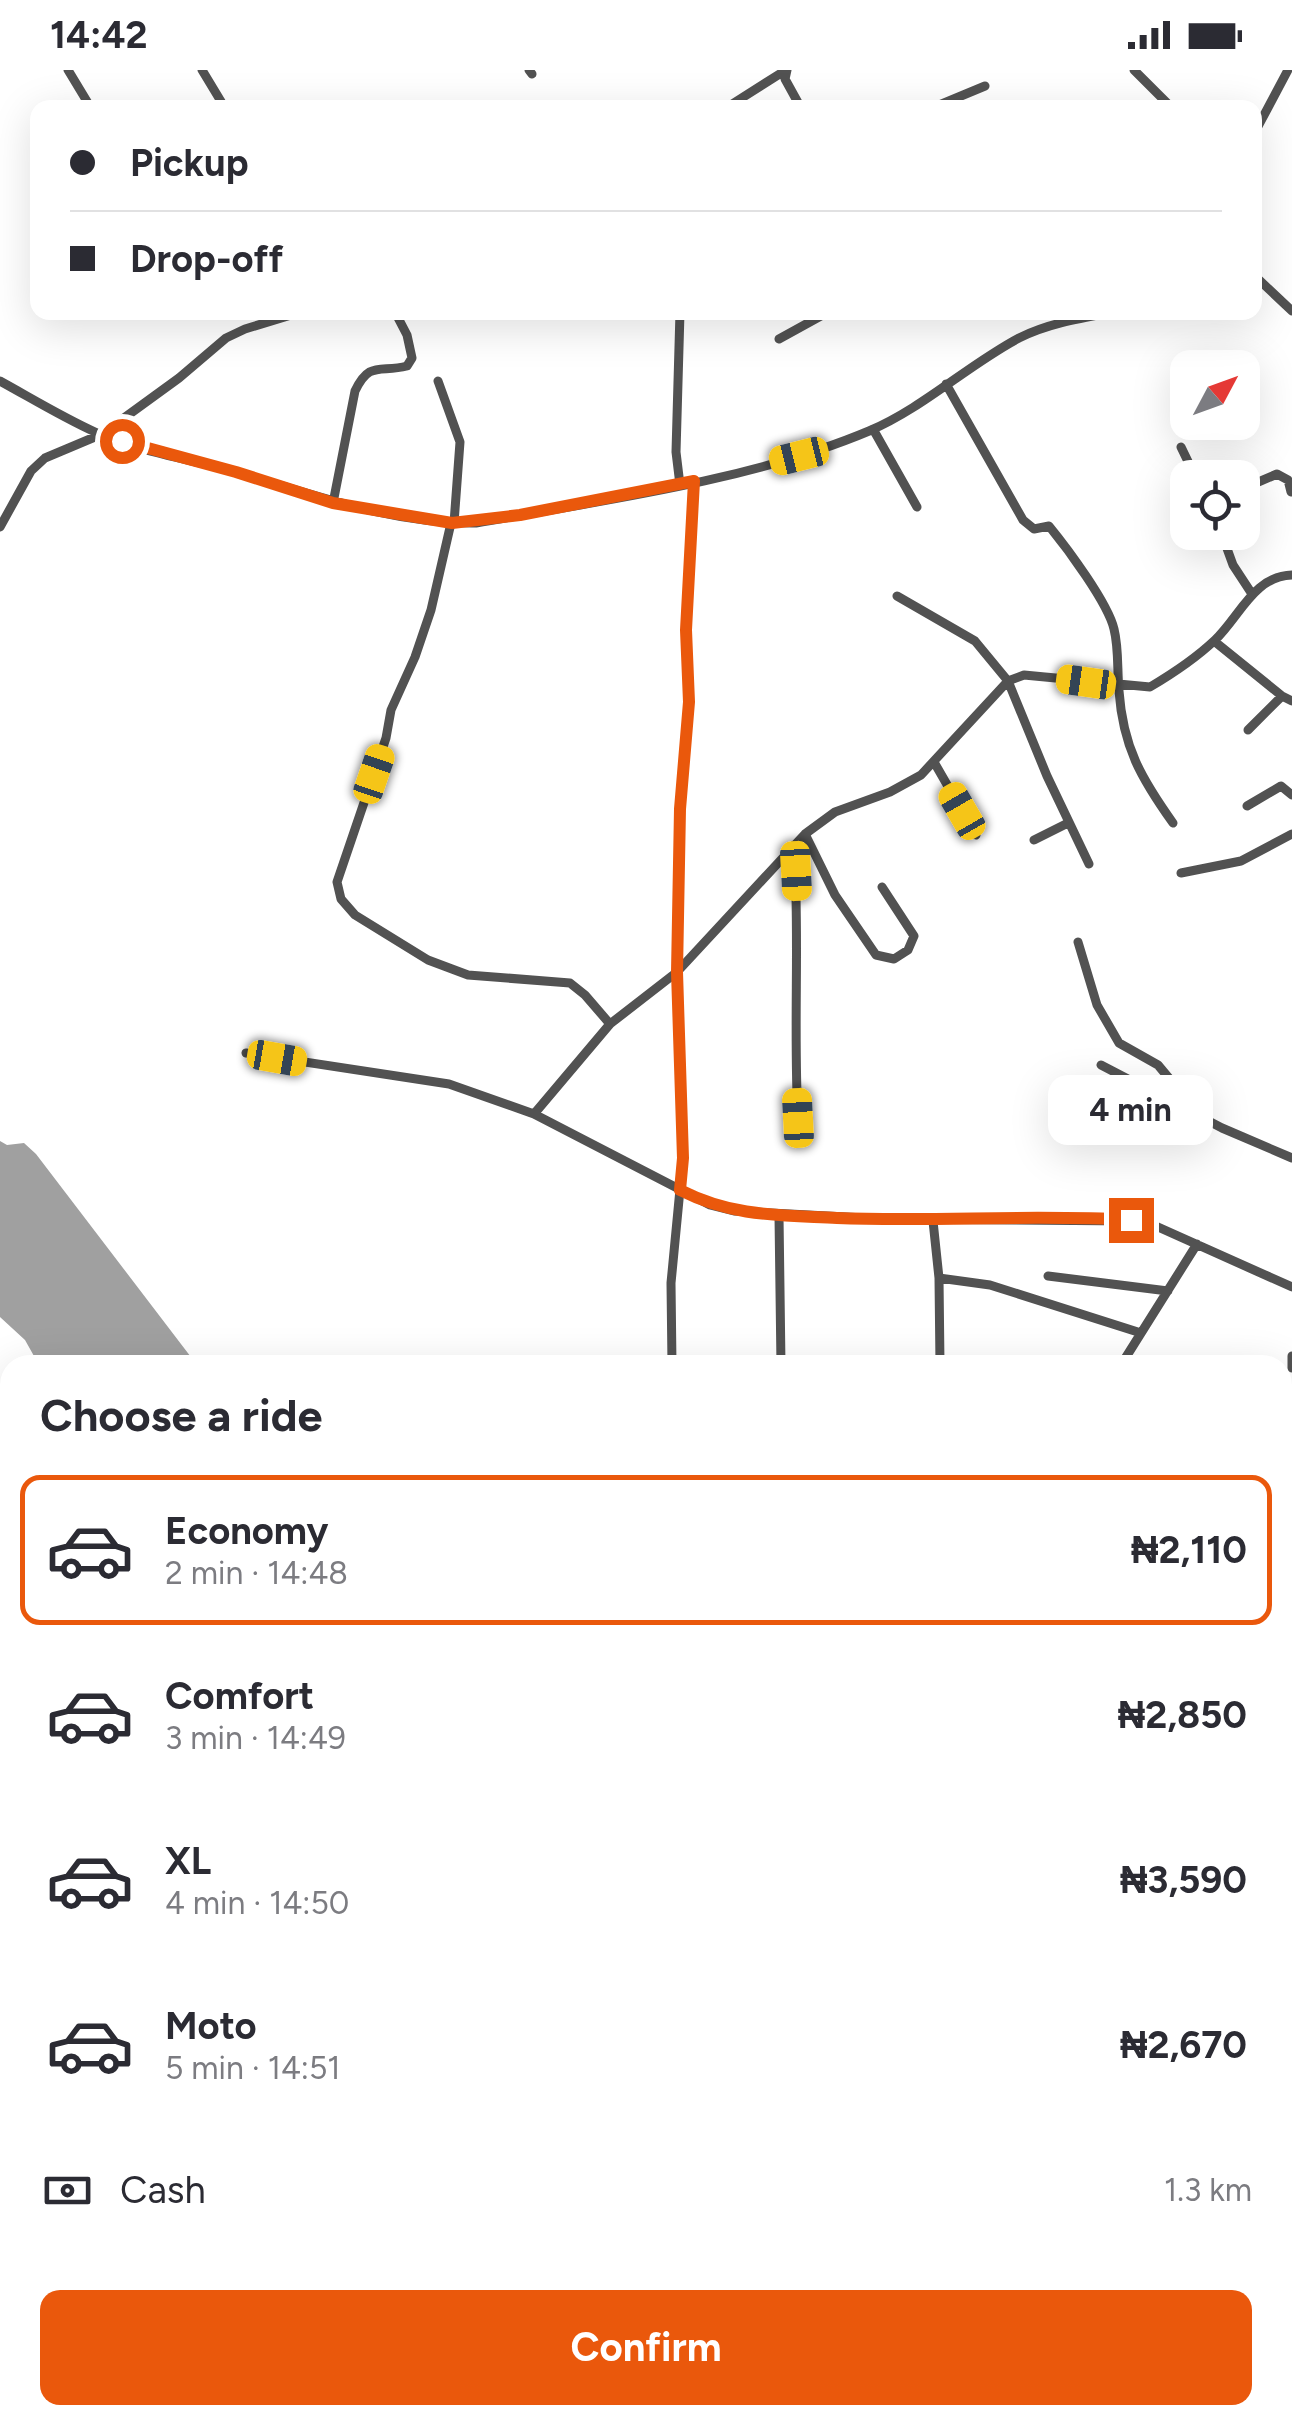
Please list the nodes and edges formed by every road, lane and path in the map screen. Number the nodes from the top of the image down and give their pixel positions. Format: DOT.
graph roads {
  1 [pos="68,70"];
  2 [pos="202,70"];
  3 [pos="786,70"];
  4 [pos="1134,70"];
  5 [pos="1288,70"];
  6 [pos="985,86"];
  7 [pos="86,100"];
  8 [pos="219,100"];
  9 [pos="739,100"];
  10 [pos="796,100"];
  11 [pos="951,100"];
  12 [pos="1164,100"];
  13 [pos="1262,119"];
  14 [pos="1262,283"];
  15 [pos="1292,311"];
  16 [pos="278,320"];
  17 [pos="399,320"];
  18 [pos="680,320"];
  19 [pos="813,320"];
  20 [pos="1062,320"];
  21 [pos="779,338"];
  22 [pos="0,381"];
  23 [pos="438,381"];
  24 [pos="946,384"];
  25 [pos="873,429"];
  26 [pos="102,434"];
  27 [pos="1181,447"];
  28 [pos="1187,460"];
  29 [pos="694,481"];
  30 [pos="1260,481"];
  31 [pos="680,484"];
  32 [pos="1291,492"];
  33 [pos="333,503"];
  34 [pos="917,507"];
  35 [pos="453,523"];
  36 [pos="0,527"];
  37 [pos="1228,550"];
  38 [pos="1292,575"];
  39 [pos="1252,594"];
  40 [pos="897,596"];
  41 [pos="1214,641"];
  42 [pos="1008,681"];
  43 [pos="1118,686"];
  44 [pos="1287,699"];
  45 [pos="1248,730"];
  46 [pos="934,762"];
  47 [pos="1292,795"];
  48 [pos="1247,806"];
  49 [pos="1068,823"];
  50 [pos="1173,823"];
  51 [pos="804,834"];
  52 [pos="1292,834"];
  53 [pos="976,836"];
  54 [pos="1034,840"];
  55 [pos="794,844"];
  56 [pos="1089,864"];
  57 [pos="1181,873"];
  58 [pos="882,887"];
  59 [pos="1078,942"];
  60 [pos="677,972"];
  61 [pos="610,1024"];
  62 [pos="246,1052"];
  63 [pos="1101,1065"];
  64 [pos="1189,1108"];
  65 [pos="534,1114"];
  66 [pos="798,1118"];
  67 [pos="1292,1158"];
  68 [pos="680,1190"];
  69 [pos="779,1216"];
  70 [pos="932,1220"];
  71 [pos="1198,1244"];
  72 [pos="1048,1276"];
  73 [pos="939,1278"];
  74 [pos="1292,1287"];
  75 [pos="1168,1291"];
  76 [pos="1142,1333"];
  77 [pos="672,1355"];
  78 [pos="780,1355"];
  79 [pos="940,1355"];
  80 [pos="1128,1355"];
  81 [pos="1292,1356"];
  82 [pos="1292,1368"];
  1 -- 7 [label="street"];
  2 -- 8 [label="street"];
  3 -- 9 [label="street"];
  3 -- 10 [label="street"];
  4 -- 12 [label="street"];
  5 -- 13 [label="street"];
  6 -- 11 [label="street"];
  14 -- 15 [label="street"];
  16 -- 26 [label="street"];
  17 -- 33 [label="street"];
  18 -- 31 [label="street"];
  19 -- 21 [label="street"];
  20 -- 24 [label="street"];
  22 -- 26 [label="street"];
  23 -- 35 [label="street"];
  24 -- 25 [label="street"];
  24 -- 43 [label="street"];
  25 -- 29 [label="street"];
  25 -- 34 [label="street"];
  26 -- 33 [label="street"];
  26 -- 36 [label="street"];
  27 -- 28 [label="street"];
  29 -- 31 [label="street"];
  29 -- 60 [label="street"];
  30 -- 32 [label="street"];
  31 -- 35 [label="street"];
  33 -- 35 [label="street"];
  35 -- 61 [label="street"];
  37 -- 39 [label="street"];
  38 -- 39 [label="street"];
  39 -- 41 [label="street"];
  40 -- 42 [label="street"];
  41 -- 43 [label="street"];
  41 -- 44 [label="street"];
  42 -- 43 [label="street"];
  42 -- 46 [label="street"];
  42 -- 49 [label="street"];
  43 -- 50 [label="street"];
  44 -- 45 [label="street"];
  46 -- 51 [label="street"];
  46 -- 53 [label="street"];
  47 -- 48 [label="street"];
  49 -- 54 [label="street"];
  49 -- 56 [label="street"];
  51 -- 55 [label="street"];
  51 -- 58 [label="street"];
  52 -- 57 [label="street"];
  55 -- 60 [label="street"];
  55 -- 66 [label="street"];
  59 -- 64 [label="street"];
  60 -- 61 [label="street"];
  60 -- 68 [label="street"];
  61 -- 65 [label="street"];
  62 -- 65 [label="street"];
  63 -- 64 [label="street"];
  64 -- 67 [label="street"];
  65 -- 68 [label="street"];
  68 -- 69 [label="street"];
  68 -- 77 [label="street"];
  69 -- 70 [label="street"];
  69 -- 78 [label="street"];
  70 -- 71 [label="street"];
  70 -- 73 [label="street"];
  71 -- 74 [label="street"];
  71 -- 75 [label="street"];
  72 -- 75 [label="street"];
  73 -- 76 [label="street"];
  73 -- 79 [label="street"];
  75 -- 76 [label="street"];
  76 -- 80 [label="street"];
  81 -- 82 [label="street"];
}
